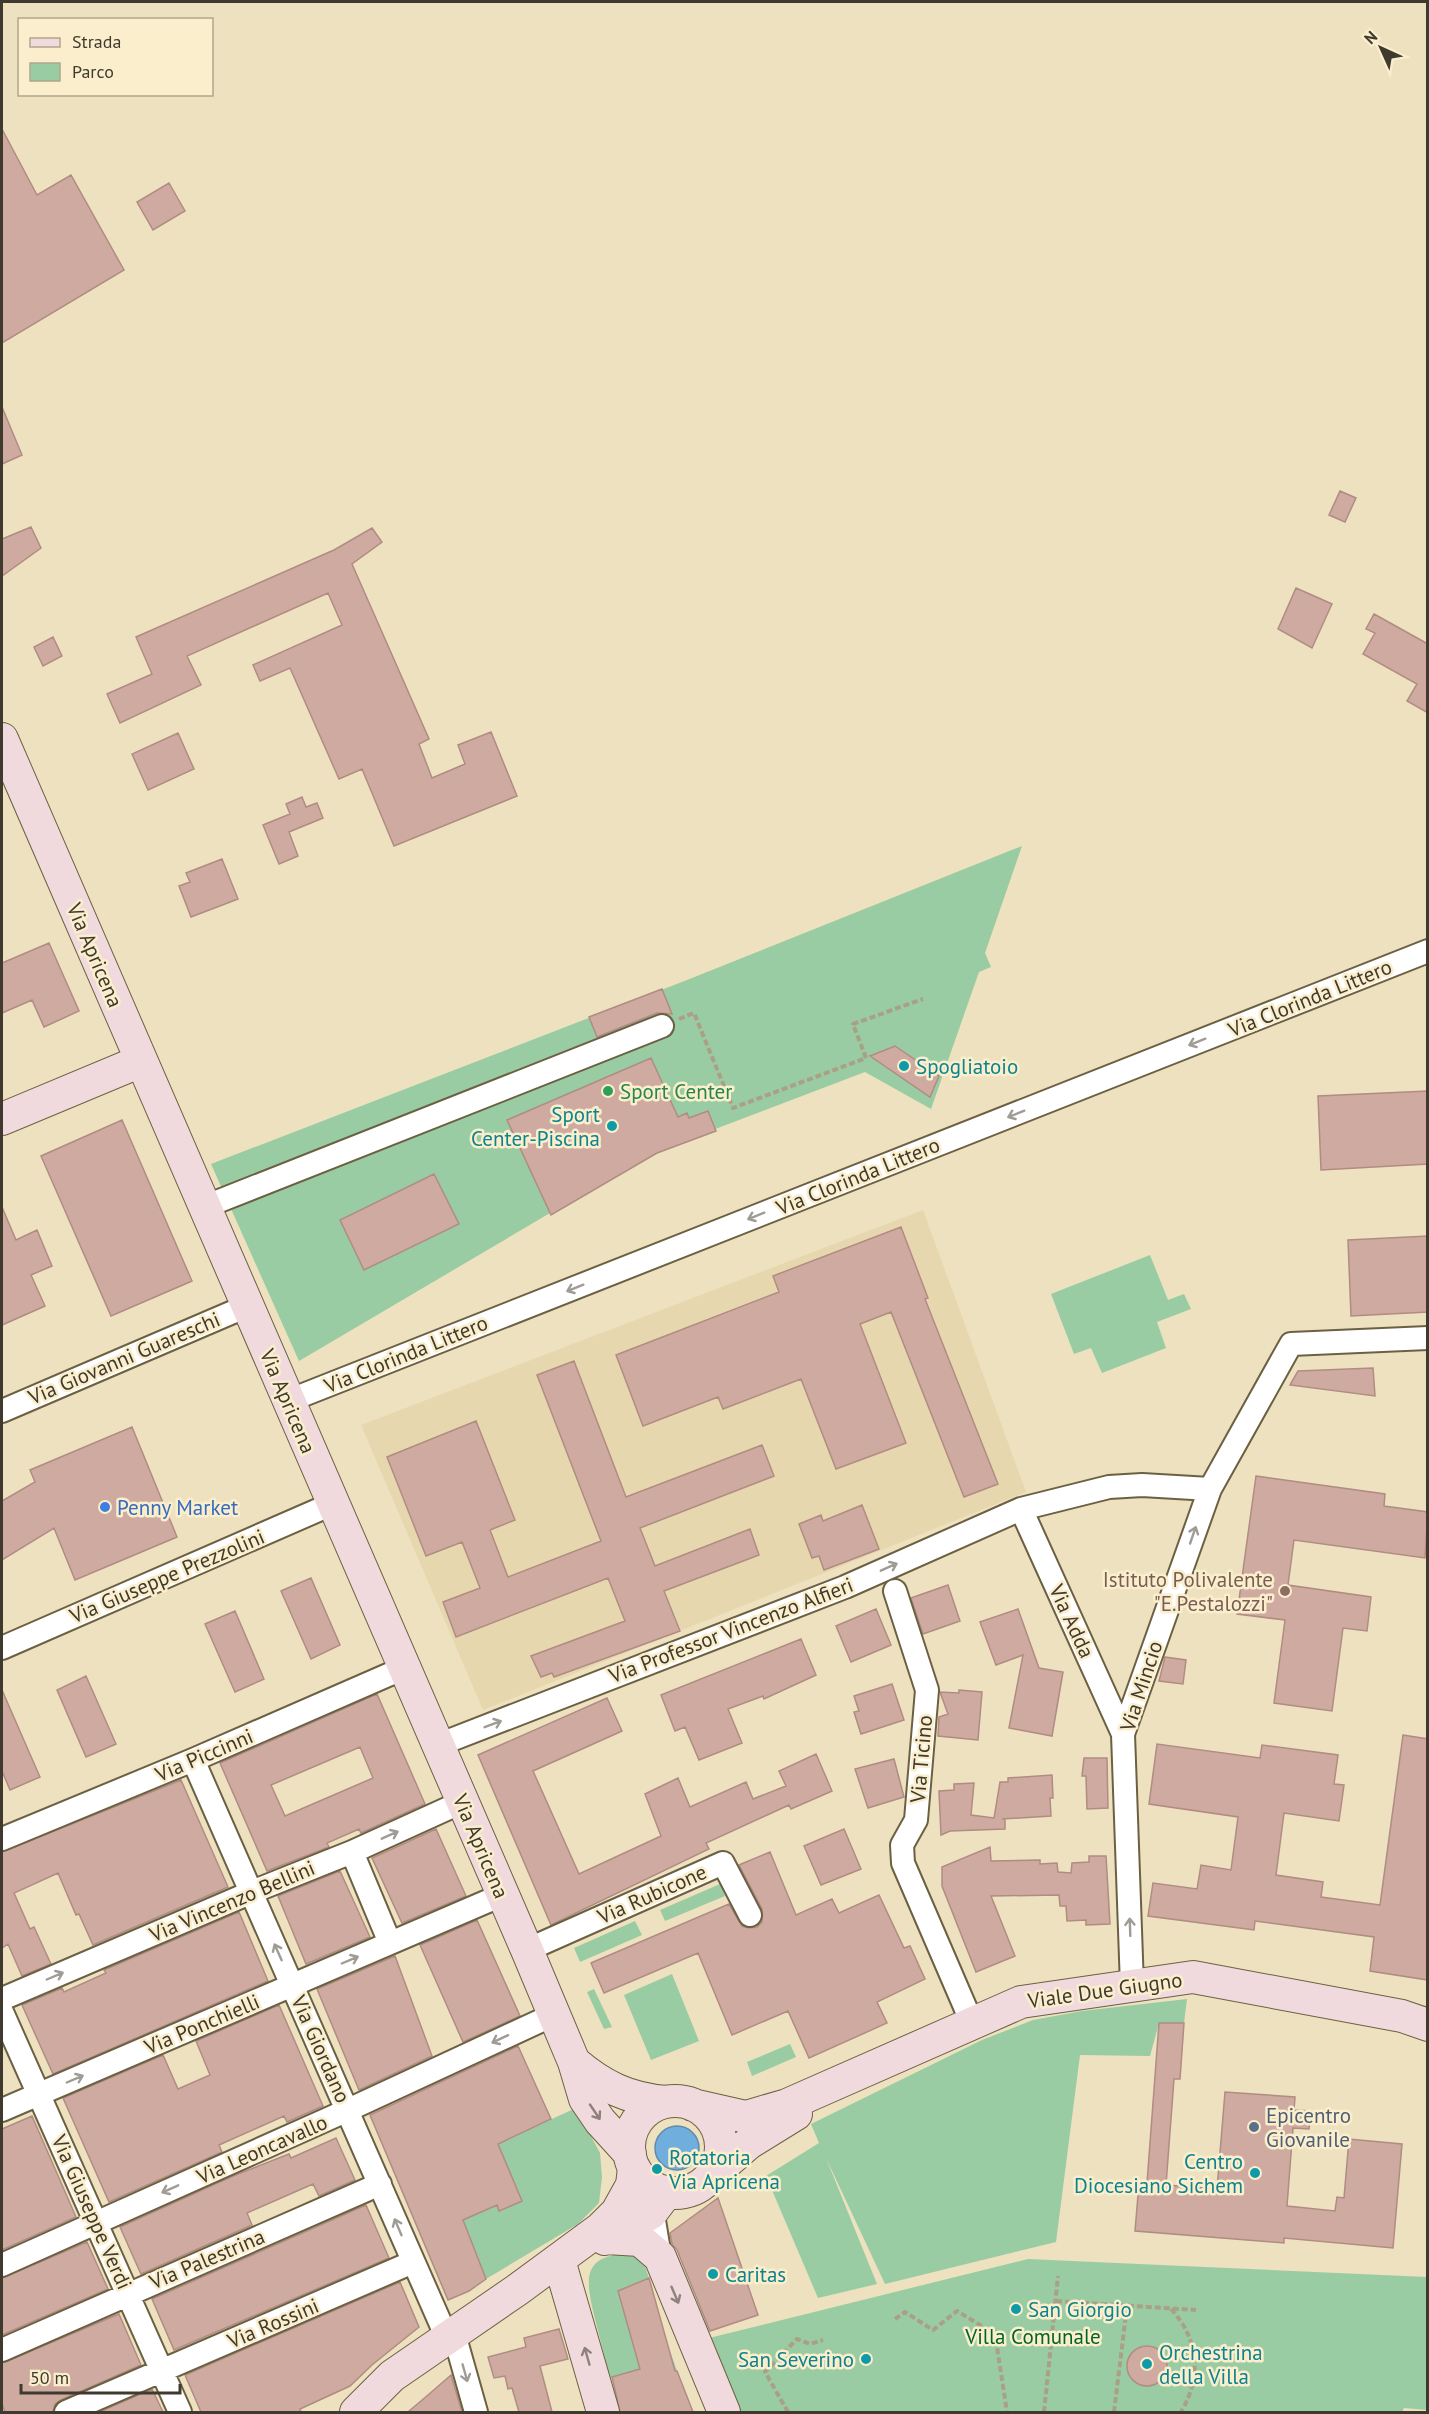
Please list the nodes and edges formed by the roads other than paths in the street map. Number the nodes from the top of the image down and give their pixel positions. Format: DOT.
graph roads {
  1 [pos="2,739"];
  2 [pos="1428,951"];
  3 [pos="662,1026"];
  4 [pos="141,1061"];
  5 [pos="2,1119"];
  6 [pos="204,1207"];
  7 [pos="247,1306"];
  8 [pos="1428,1338"];
  9 [pos="288,1401"];
  10 [pos="2,1411"];
  11 [pos="1210,1488"];
  12 [pos="332,1504"];
  13 [pos="1021,1509"];
  14 [pos="895,1591"];
  15 [pos="2,1648"];
  16 [pos="404,1668"];
  17 [pos="1123,1734"];
  18 [pos="438,1745"];
  19 [pos="193,1760"];
  20 [pos="462,1802"];
  21 [pos="2,1839"];
  22 [pos="352,1852"];
  23 [pos="252,1892"];
  24 [pos="502,1895"];
  25 [pos="750,1915"];
  26 [pos="390,1943"];
  27 [pos="527,1950"];
  28 [pos="293,1985"];
  29 [pos="1132,1986"];
  30 [pos="2,1999"];
  31 [pos="2,2012"];
  32 [pos="553,2014"];
  33 [pos="972,2023"];
  34 [pos="1428,2025"];
  35 [pos="574,2062"];
  36 [pos="863,2070"];
  37 [pos="40,2094"];
  38 [pos="679,2103"];
  39 [pos="2,2110"];
  40 [pos="348,2110"];
  41 [pos="710,2177"];
  42 [pos="646,2182"];
  43 [pos="380,2184"];
  44 [pos="97,2222"];
  45 [pos="606,2238"];
  46 [pos="660,2257"];
  47 [pos="413,2262"];
  48 [pos="2,2265"];
  49 [pos="561,2267"];
  50 [pos="517,2290"];
  51 [pos="128,2293"];
  52 [pos="450,2336"];
  53 [pos="2,2350"];
  54 [pos="162,2370"];
  55 [pos="66,2412"];
  56 [pos="180,2412"];
  57 [pos="356,2412"];
  58 [pos="476,2412"];
  59 [pos="603,2412"];
  60 [pos="724,2412"];
  1 -- 4 [label="main road, Via Apricena"];
  2 -- 9 [label="street, Via Clorinda Littero, one-way"];
  3 -- 6 [label="street"];
  4 -- 5 [label="main road"];
  4 -- 6 [label="main road, Via Apricena"];
  6 -- 7 [label="main road, Via Apricena"];
  7 -- 9 [label="main road, Via Apricena"];
  7 -- 10 [label="street, Via Giovanni Guareschi"];
  8 -- 11 [label="street, Via Mincio"];
  9 -- 12 [label="main road, Via Apricena"];
  11 -- 13 [label="street, Via Professor Vincenzo Alfieri"];
  17 -- 11 [label="street, Via Mincio, one-way"];
  12 -- 15 [label="street, Via Giuseppe Prezzolini"];
  12 -- 16 [label="main road, Via Apricena"];
  13 -- 17 [label="street, Via Adda"];
  18 -- 13 [label="street, Via Professor Vincenzo Alfieri, one-way"];
  14 -- 33 [label="street, Via Ticino"];
  16 -- 18 [label="main road, Via Apricena"];
  16 -- 19 [label="street, Via Piccinni"];
  29 -- 17 [label="street, Via Mincio, one-way"];
  18 -- 20 [label="main road, Via Apricena"];
  19 -- 21 [label="street, Via Piccinni"];
  19 -- 23 [label="street, Via Giordano"];
  22 -- 20 [label="street, Via Vincenzo Bellini, one-way"];
  20 -- 24 [label="main road, Via Apricena"];
  22 -- 23 [label="street, Via Vincenzo Bellini"];
  22 -- 26 [label="street"];
  28 -- 23 [label="street, Via Giordano, one-way"];
  30 -- 23 [label="street, Via Vincenzo Bellini, one-way"];
  24 -- 26 [label="street, Via Ponchielli"];
  24 -- 27 [label="main road, Via Apricena"];
  25 -- 27 [label="street, Via Rubicone"];
  28 -- 26 [label="street, Via Ponchielli, one-way"];
  27 -- 32 [label="main road, Via Apricena"];
  37 -- 28 [label="street, Via Ponchielli, one-way"];
  28 -- 40 [label="street, Via Giordano"];
  29 -- 33 [label="main road, Viale Due Giugno"];
  29 -- 34 [label="main road, Viale Due Giugno"];
  31 -- 37 [label="street, Via Giuseppe Verdi"];
  32 -- 35 [label="main road, Via Apricena"];
  32 -- 40 [label="street, Via Leoncavallo, one-way"];
  33 -- 36 [label="main road, Viale Due Giugno"];
  35 -- 38 [label="main road, Via Apricena"];
  35 -- 42 [label="main road, Via Apricena, one-way"];
  36 -- 38 [label="main road, Viale Due Giugno"];
  36 -- 41 [label="main road, Viale Due Giugno"];
  37 -- 39 [label="street, Via Ponchielli"];
  37 -- 44 [label="street, Via Giuseppe Verdi"];
  38 -- 41 [label="main road"];
  38 -- 42 [label="main road, Viale Due Giugno"];
  40 -- 43 [label="street, Via Giordano"];
  40 -- 44 [label="street, Via Leoncavallo, one-way"];
  41 -- 42 [label="main road, Viale Due Giugno"];
  42 -- 45 [label="main road, Viale Due Giugno"];
  42 -- 46 [label="street"];
  42 -- 50 [label="main road, Viale Due Giugno"];
  47 -- 43 [label="street, Via Giordano, one-way"];
  43 -- 51 [label="street, Via Palestrina"];
  44 -- 48 [label="street, Via Leoncavallo"];
  44 -- 51 [label="street, Via Giuseppe Verdi"];
  45 -- 46 [label="main road"];
  45 -- 49 [label="main road, Viale Due Giugno"];
  46 -- 60 [label="main road, one-way"];
  47 -- 52 [label="street, Via Giordano"];
  47 -- 54 [label="street, Via Rossini"];
  49 -- 50 [label="main road, Viale Due Giugno"];
  59 -- 49 [label="main road, one-way"];
  50 -- 52 [label="main road, Viale Due Giugno"];
  51 -- 53 [label="street, Via Palestrina"];
  51 -- 54 [label="street, Via Giuseppe Verdi"];
  52 -- 57 [label="main road, Viale Due Giugno"];
  52 -- 58 [label="street, Via Giordano, one-way"];
  54 -- 55 [label="street, Via Rossini"];
  54 -- 56 [label="street, Via Giuseppe Verdi"];
}
